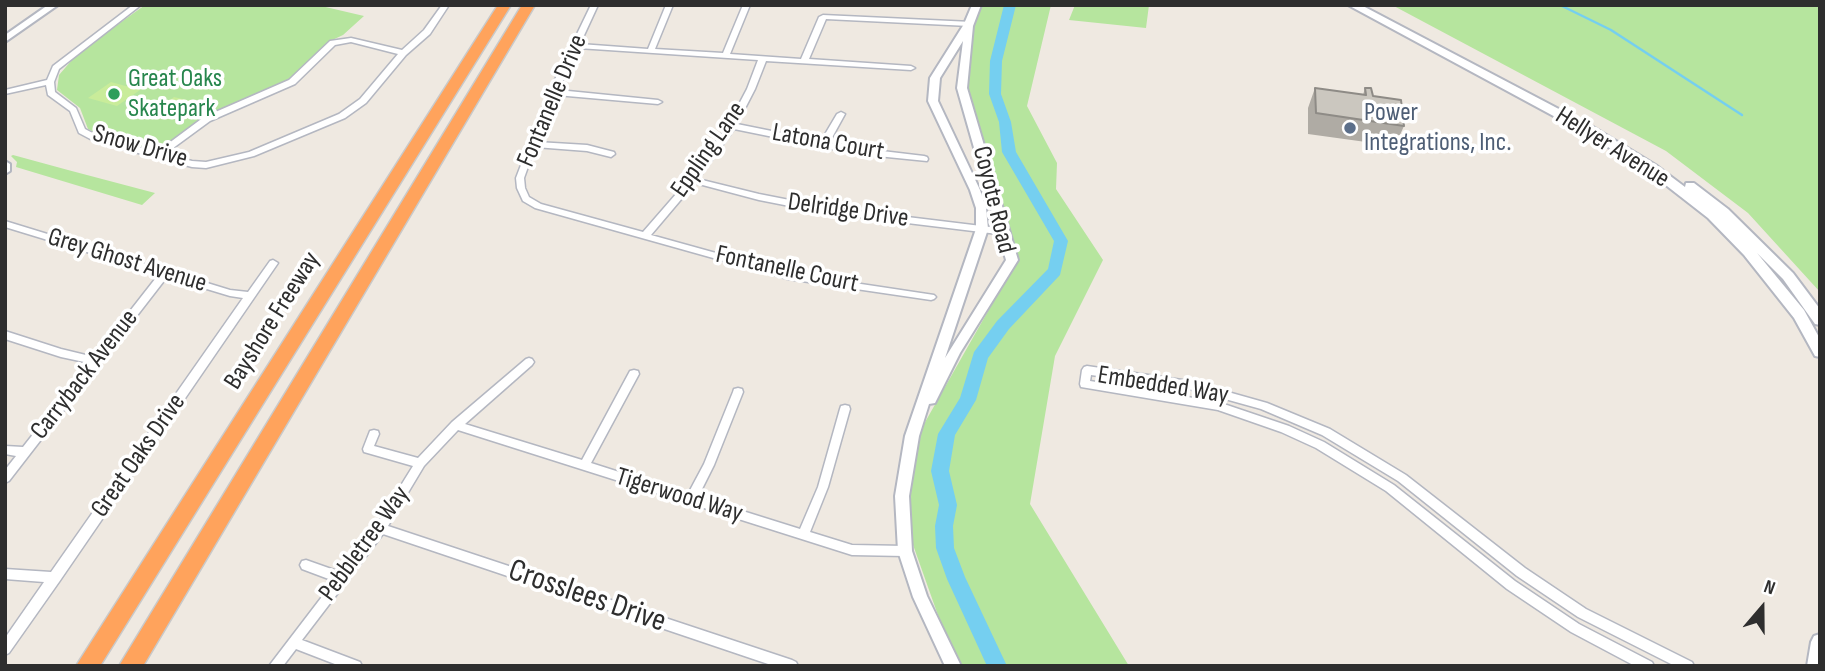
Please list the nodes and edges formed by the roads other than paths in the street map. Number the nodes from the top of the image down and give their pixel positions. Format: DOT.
graph roads {
  1 [pos="138,5"];
  2 [pos="446,5"];
  3 [pos="505,5"];
  4 [pos="529,5"];
  5 [pos="595,5"];
  6 [pos="670,5"];
  7 [pos="747,5"];
  8 [pos="977,5"];
  9 [pos="1353,5"];
  10 [pos="1369,5"];
  11 [pos="51,6"];
  12 [pos="1394,22"];
  13 [pos="969,24"];
  14 [pos="5,39"];
  15 [pos="575,46"];
  16 [pos="403,52"];
  17 [pos="650,52"];
  18 [pos="726,55"];
  19 [pos="762,58"];
  20 [pos="804,61"];
  21 [pos="911,68"];
  22 [pos="50,82"];
  23 [pos="5,92"];
  24 [pos="553,92"];
  25 [pos="658,102"];
  26 [pos="841,114"];
  27 [pos="732,126"];
  28 [pos="532,144"];
  29 [pos="824,144"];
  30 [pos="611,154"];
  31 [pos="159,155"];
  32 [pos="923,159"];
  33 [pos="5,164"];
  34 [pos="1658,167"];
  35 [pos="5,171"];
  36 [pos="693,180"];
  37 [pos="5,223"];
  38 [pos="982,229"];
  39 [pos="1006,232"];
  40 [pos="645,236"];
  41 [pos="273,263"];
  42 [pos="165,273"];
  43 [pos="250,296"];
  44 [pos="931,297"];
  45 [pos="1820,320"];
  46 [pos="5,335"];
  47 [pos="1820,352"];
  48 [pos="96,361"];
  49 [pos="530,362"];
  50 [pos="634,374"];
  51 [pos="738,392"];
  52 [pos="845,409"];
  53 [pos="456,425"];
  54 [pos="374,434"];
  55 [pos="912,436"];
  56 [pos="5,450"];
  57 [pos="25,452"];
  58 [pos="420,463"];
  59 [pos="584,466"];
  60 [pos="5,478"];
  61 [pos="691,499"];
  62 [pos="381,528"];
  63 [pos="803,535"];
  64 [pos="905,551"];
  65 [pos="306,565"];
  66 [pos="5,573"];
  67 [pos="54,578"];
  68 [pos="341,578"];
  69 [pos="293,642"];
  70 [pos="5,649"];
  71 [pos="87,666"];
  72 [pos="130,666"];
  73 [pos="275,666"];
  74 [pos="356,666"];
  75 [pos="792,666"];
  76 [pos="953,666"];
  77 [pos="1648,666"];
  78 [pos="1688,666"];
  1 -- 22 [label="street"];
  2 -- 16 [label="street, Snow Drive"];
  3 -- 71 [label="highway, Bayshore Freeway"];
  4 -- 72 [label="highway, Bayshore Freeway"];
  5 -- 15 [label="street, Fontanelle Drive"];
  6 -- 17 [label="street"];
  7 -- 18 [label="street"];
  8 -- 13 [label="street, Coyote Road"];
  9 -- 12 [label="main road, Hellyer Avenue"];
  10 -- 12 [label="main road, Hellyer Avenue"];
  11 -- 14 [label="street"];
  12 -- 34 [label="main road, Hellyer Avenue"];
  13 -- 20 [label="street"];
  13 -- 38 [label="street, Coyote Road"];
  13 -- 39 [label="street, Coyote Road"];
  15 -- 17 [label="street"];
  15 -- 24 [label="street, Fontanelle Drive"];
  16 -- 31 [label="street"];
  16 -- 31 [label="street, Snow Drive"];
  17 -- 18 [label="street"];
  18 -- 19 [label="street"];
  19 -- 20 [label="street"];
  19 -- 27 [label="street, Eppling Lane"];
  20 -- 21 [label="street"];
  22 -- 23 [label="street"];
  22 -- 31 [label="street, Snow Drive"];
  24 -- 25 [label="street"];
  24 -- 28 [label="street, Fontanelle Drive"];
  26 -- 29 [label="street"];
  27 -- 29 [label="street, Latona Court"];
  27 -- 36 [label="street, Eppling Lane"];
  28 -- 30 [label="street"];
  28 -- 40 [label="street, Fontanelle Drive"];
  29 -- 32 [label="street, Latona Court"];
  33 -- 35 [label="street"];
  34 -- 45 [label="main road, Hellyer Avenue"];
  34 -- 47 [label="main road, Hellyer Avenue"];
  36 -- 38 [label="street, Delridge Drive"];
  36 -- 40 [label="street, Eppling Lane"];
  37 -- 42 [label="street, Grey Ghost Avenue"];
  38 -- 39 [label="street, Delridge Drive"];
  38 -- 55 [label="street, Coyote Road"];
  39 -- 55 [label="street, Coyote Road"];
  40 -- 44 [label="street, Fontanelle Court"];
  41 -- 43 [label="street, Great Oaks Drive"];
  42 -- 43 [label="street, Grey Ghost Avenue"];
  42 -- 48 [label="street, Carryback Avenue"];
  43 -- 67 [label="street, Great Oaks Drive"];
  46 -- 48 [label="street"];
  48 -- 57 [label="street, Carryback Avenue"];
  49 -- 53 [label="street, Pebbletree Way"];
  50 -- 59 [label="street"];
  51 -- 61 [label="street"];
  52 -- 63 [label="street"];
  53 -- 58 [label="street, Pebbletree Way"];
  53 -- 59 [label="street, Tigerwood Way"];
  54 -- 58 [label="street"];
  55 -- 64 [label="street, Coyote Road"];
  56 -- 57 [label="street"];
  57 -- 60 [label="street, Carryback Avenue"];
  58 -- 62 [label="street, Pebbletree Way"];
  59 -- 61 [label="street, Tigerwood Way"];
  61 -- 63 [label="street, Tigerwood Way"];
  62 -- 68 [label="street, Pebbletree Way"];
  62 -- 75 [label="street, Crosslees Drive"];
  63 -- 64 [label="street, Tigerwood Way"];
  64 -- 76 [label="street, Coyote Road"];
  65 -- 68 [label="street"];
  66 -- 67 [label="street"];
  67 -- 70 [label="street, Great Oaks Drive"];
  68 -- 69 [label="street, Pebbletree Way"];
  69 -- 73 [label="street, Pebbletree Way"];
  69 -- 74 [label="street"];
  77 -- 78 [label="street, Embedded Way"];
}
